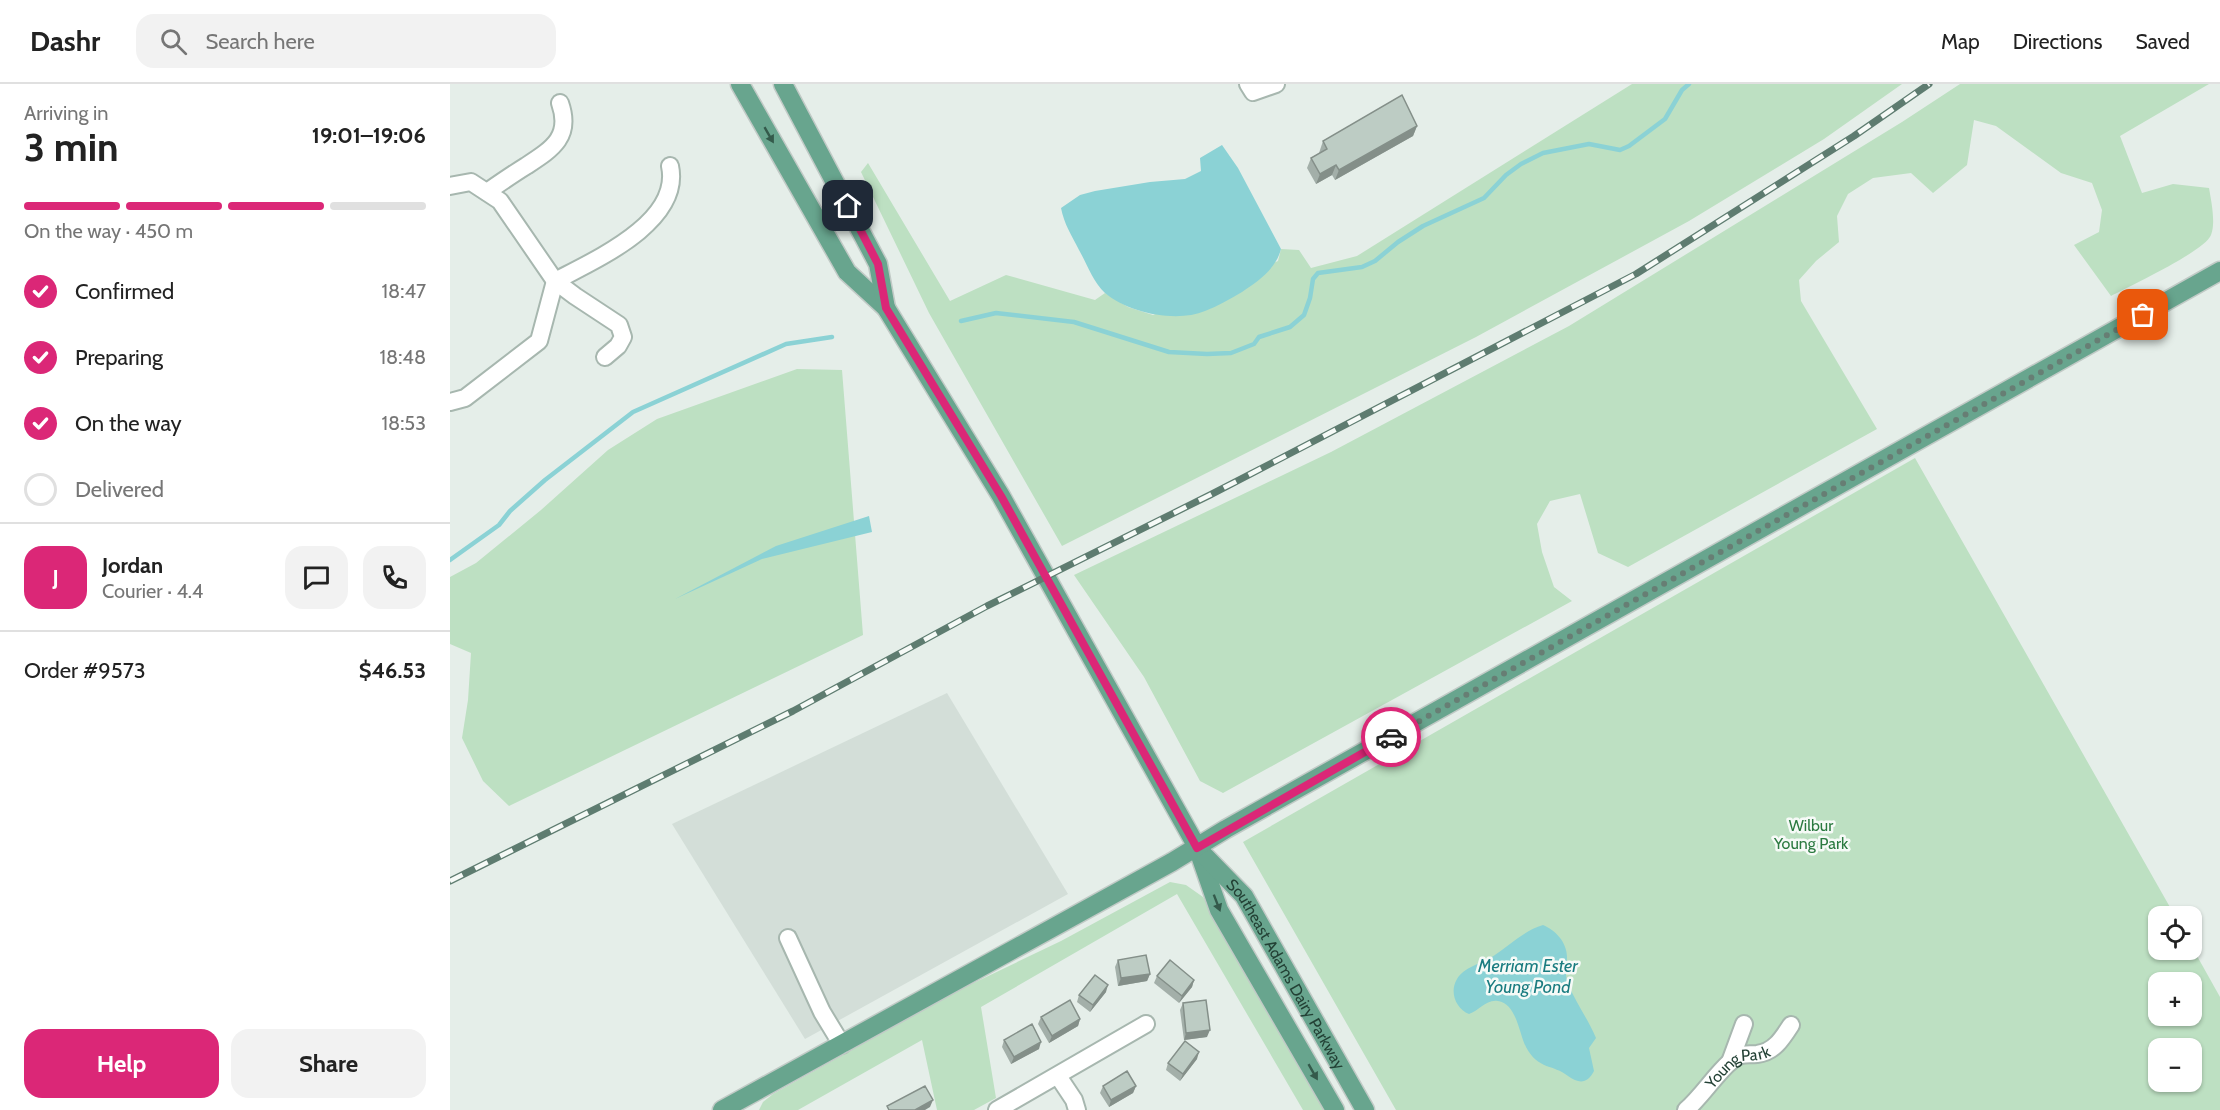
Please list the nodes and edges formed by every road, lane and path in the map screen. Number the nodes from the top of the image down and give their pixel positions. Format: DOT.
graph roads {
  1 [pos="740,84"];
  2 [pos="783,84"];
  3 [pos="1248,84"];
  4 [pos="1276,84"];
  5 [pos="560,103"];
  6 [pos="670,166"];
  7 [pos="450,186"];
  8 [pos="487,192"];
  9 [pos="2220,271"];
  10 [pos="555,281"];
  11 [pos="886,308"];
  12 [pos="605,357"];
  13 [pos="450,402"];
  14 [pos="1197,848"];
  15 [pos="788,938"];
  16 [pos="1146,1024"];
  17 [pos="1744,1024"];
  18 [pos="1791,1025"];
  19 [pos="842,1045"];
  20 [pos="1730,1062"];
  21 [pos="1058,1076"];
  22 [pos="733,1107"];
  23 [pos="997,1110"];
  24 [pos="1077,1110"];
  25 [pos="1335,1110"];
  26 [pos="1365,1110"];
  27 [pos="1686,1110"];
  1 -- 11 [label="main road, Southeast Adams Dairy Parkway, one-way"];
  2 -- 11 [label="main road, Southeast Adams Dairy Parkway"];
  3 -- 4 [label="street"];
  5 -- 8 [label="street"];
  6 -- 10 [label="street"];
  7 -- 8 [label="street"];
  8 -- 10 [label="street"];
  9 -- 14 [label="main road"];
  10 -- 12 [label="street"];
  10 -- 13 [label="street"];
  11 -- 14 [label="main road, Southeast Adams Dairy Parkway"];
  14 -- 19 [label="main road"];
  14 -- 25 [label="main road, Southeast Adams Dairy Parkway, one-way"];
  14 -- 26 [label="main road, Southeast Adams Dairy Parkway"];
  15 -- 19 [label="street"];
  16 -- 21 [label="street"];
  17 -- 20 [label="street"];
  18 -- 20 [label="street, Young Park"];
  19 -- 22 [label="main road"];
  20 -- 27 [label="street, Young Park"];
  21 -- 23 [label="street"];
  21 -- 24 [label="street"];
}
